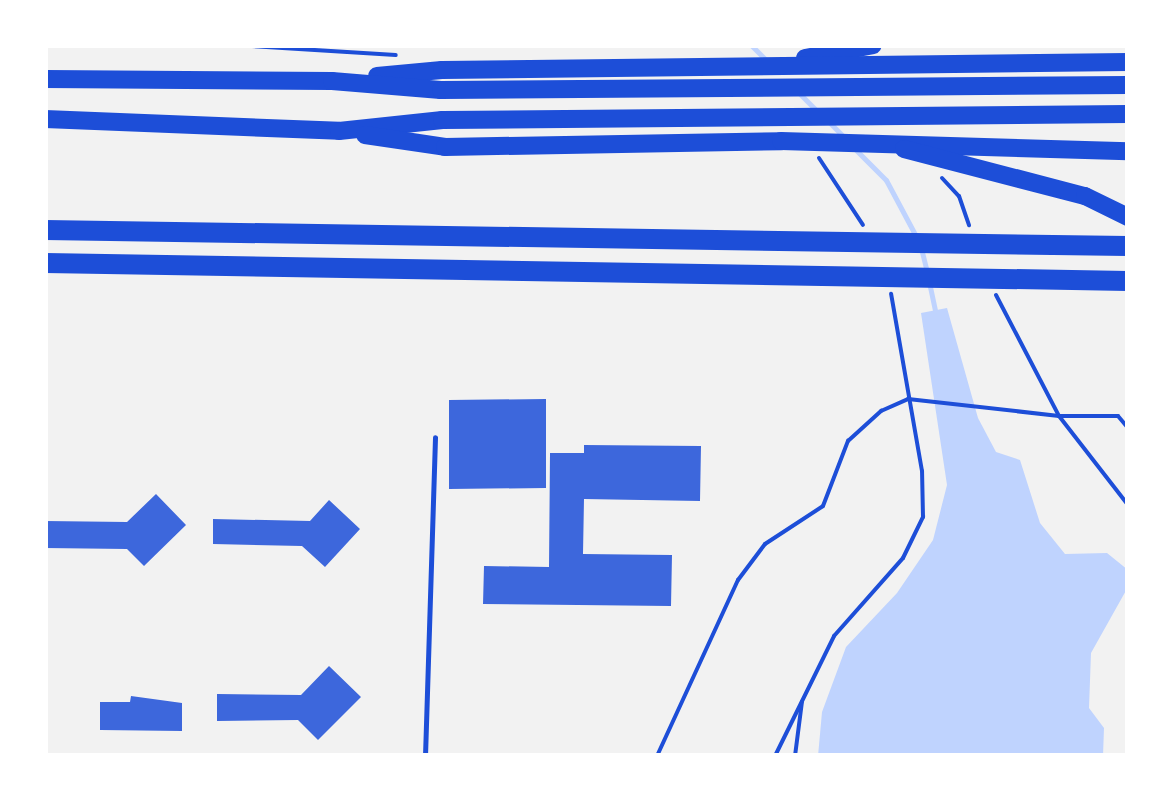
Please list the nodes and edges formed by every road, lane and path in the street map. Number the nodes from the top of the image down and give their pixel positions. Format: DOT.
graph roads {
  1 [pos="236,45"];
  2 [pos="873,45"];
  3 [pos="413,55"];
  4 [pos="1128,62"];
  5 [pos="778,64"];
  6 [pos="45,79"];
  7 [pos="332,81"];
  8 [pos="1128,85"];
  9 [pos="1128,114"];
  10 [pos="45,119"];
  11 [pos="340,131"];
  12 [pos="812,150"];
  13 [pos="1128,150"];
  14 [pos="931,156"];
  15 [pos="1128,217"];
  16 [pos="971,229"];
  17 [pos="45,230"];
  18 [pos="866,231"];
  19 [pos="1128,246"];
  20 [pos="45,264"];
  21 [pos="990,278"];
  22 [pos="888,280"];
  23 [pos="1128,281"];
  24 [pos="908,399"];
  25 [pos="1060,416"];
  26 [pos="1128,428"];
  27 [pos="434,437"];
  28 [pos="1128,505"];
  29 [pos="803,697"];
  30 [pos="425,756"];
  31 [pos="657,756"];
  32 [pos="775,756"];
  33 [pos="795,756"];
  1 -- 3 [label="path"];
  2 -- 5 [label="highway"];
  4 -- 5 [label="highway"];
  5 -- 7 [label="highway"];
  6 -- 7 [label="highway"];
  7 -- 8 [label="highway"];
  9 -- 11 [label="highway"];
  10 -- 11 [label="highway"];
  11 -- 14 [label="highway"];
  12 -- 18 [label="path"];
  13 -- 14 [label="highway"];
  14 -- 15 [label="highway"];
  14 -- 16 [label="path"];
  17 -- 19 [label="highway"];
  20 -- 23 [label="highway"];
  21 -- 25 [label="path"];
  22 -- 24 [label="path"];
  24 -- 25 [label="path"];
  24 -- 29 [label="path"];
  24 -- 31 [label="path"];
  25 -- 26 [label="path"];
  25 -- 28 [label="path"];
  27 -- 30 [label="lane"];
  29 -- 32 [label="path"];
  29 -- 33 [label="path"];
}
